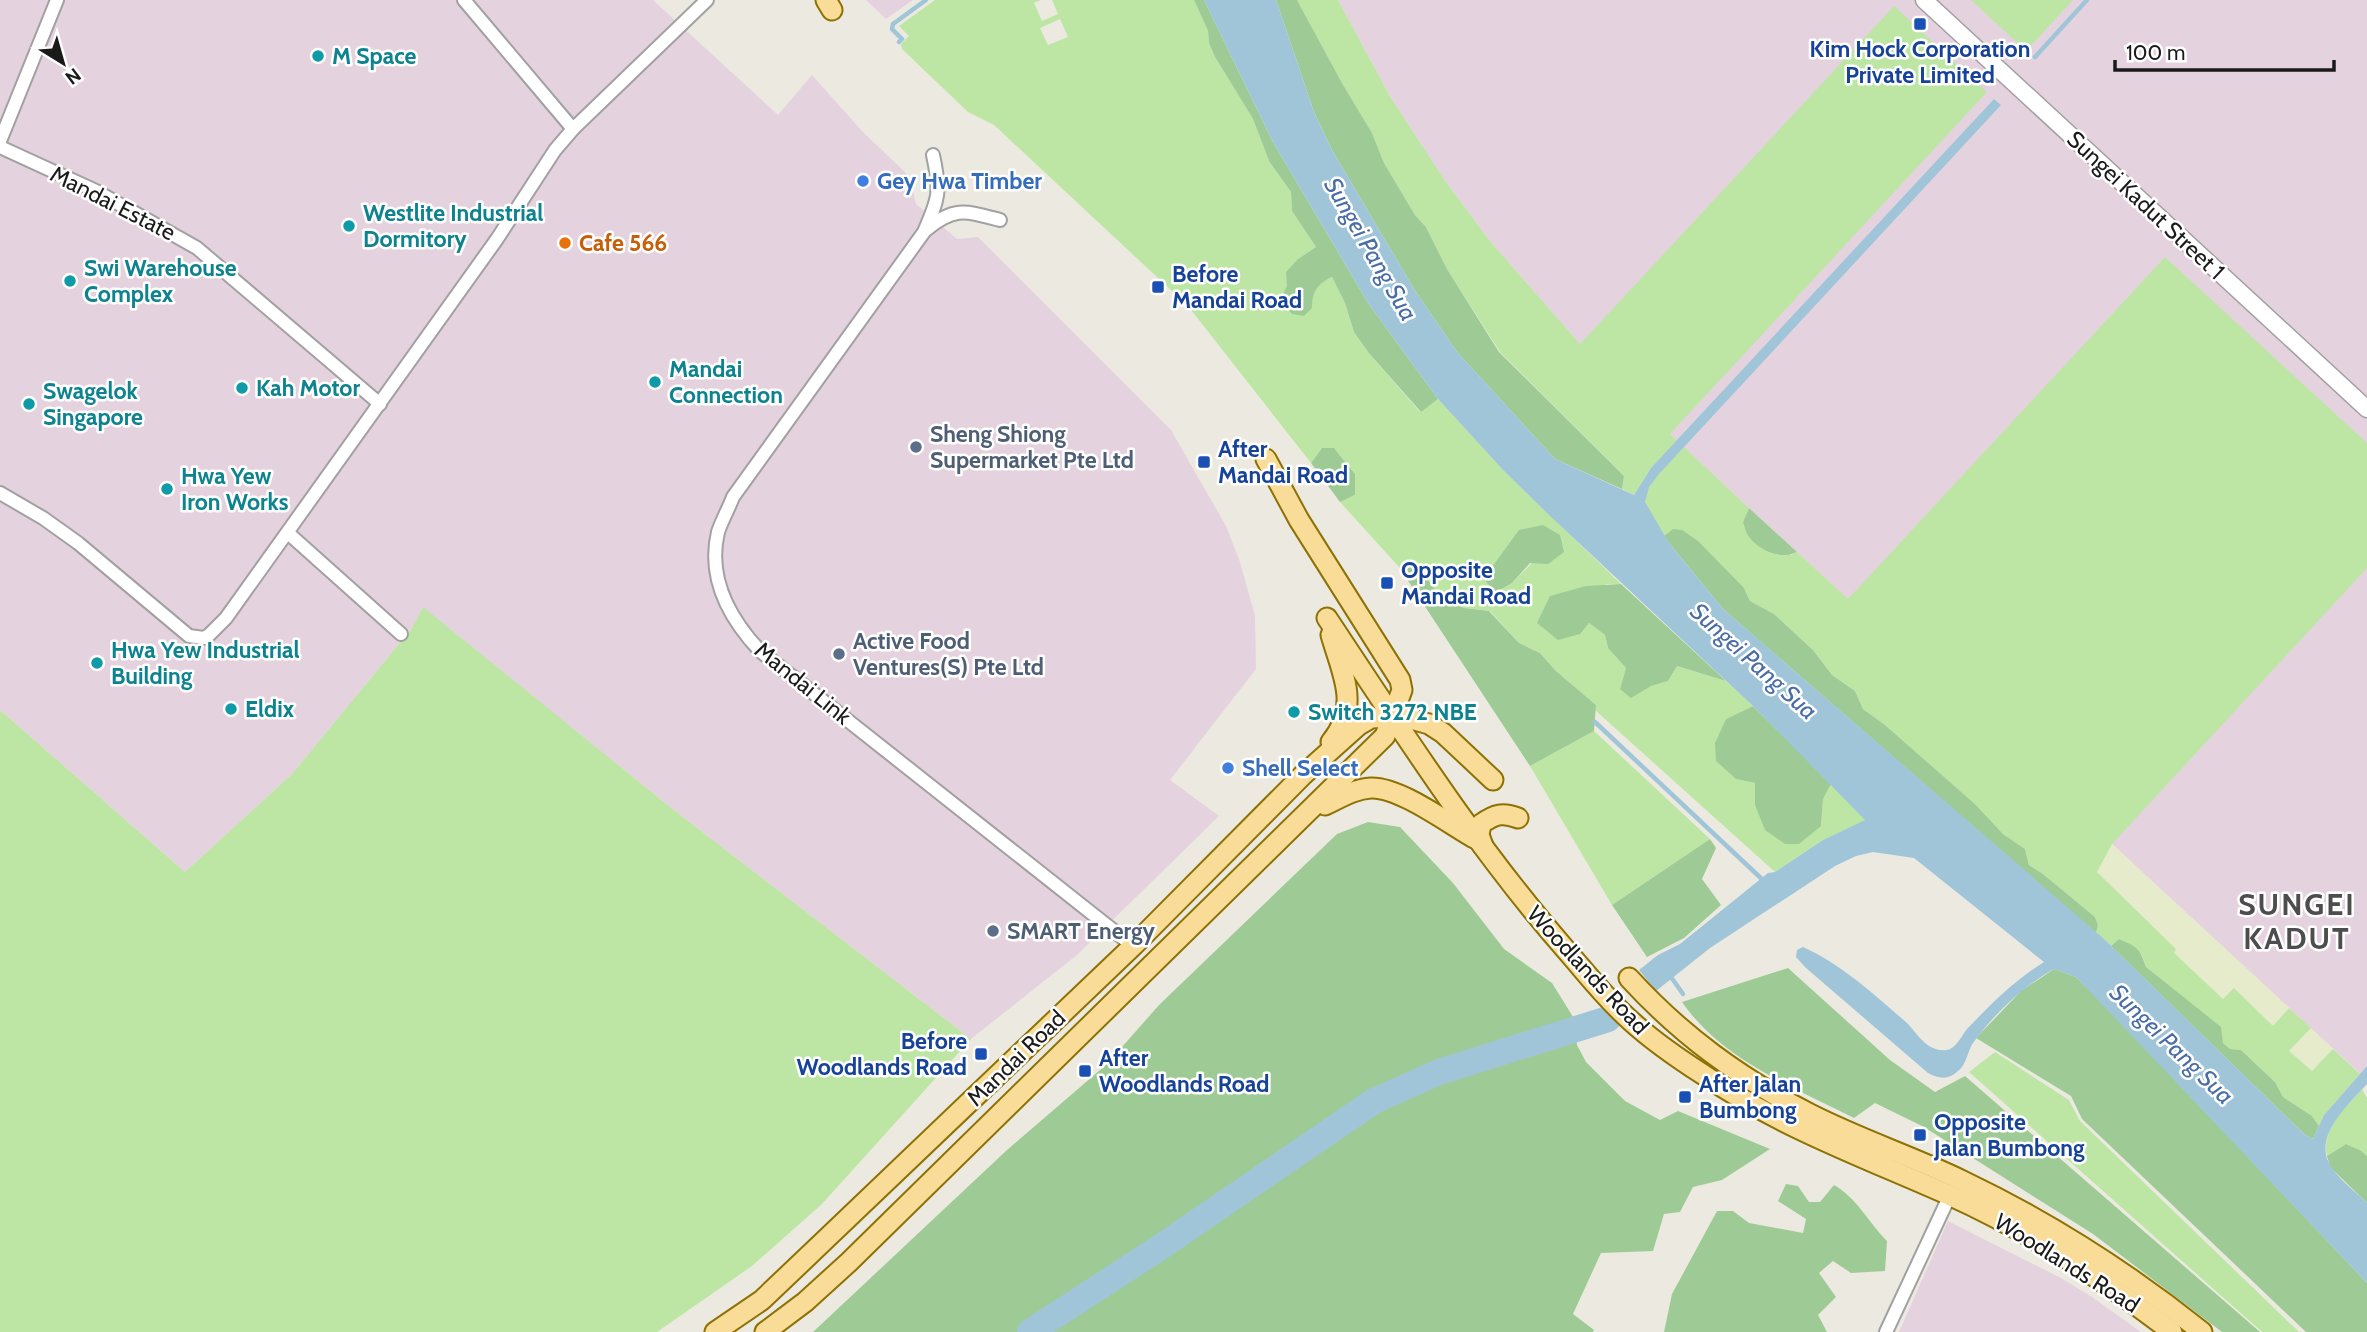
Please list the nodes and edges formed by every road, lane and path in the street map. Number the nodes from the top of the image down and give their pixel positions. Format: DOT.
graph roads {
  1 [pos="57,0"];
  2 [pos="464,0"];
  3 [pos="708,0"];
  4 [pos="1924,0"];
  5 [pos="573,129"];
  6 [pos="0,141"];
  7 [pos="0,147"];
  8 [pos="933,155"];
  9 [pos="999,220"];
  10 [pos="924,232"];
  11 [pos="380,404"];
  12 [pos="2365,405"];
  13 [pos="1266,459"];
  14 [pos="0,492"];
  15 [pos="288,533"];
  16 [pos="401,635"];
  17 [pos="1348,650"];
  18 [pos="1392,717"];
  19 [pos="1344,722"];
  20 [pos="1306,772"];
  21 [pos="1493,780"];
  22 [pos="1304,817"];
  23 [pos="1518,818"];
  24 [pos="1481,844"];
  25 [pos="1133,946"];
  26 [pos="1629,978"];
  27 [pos="916,1154"];
  28 [pos="957,1157"];
  29 [pos="1950,1195"];
  30 [pos="715,1332"];
  31 [pos="765,1332"];
  32 [pos="1886,1332"];
  33 [pos="2172,1332"];
  34 [pos="2202,1332"];
  1 -- 6 [label="street"];
  2 -- 5 [label="street"];
  3 -- 5 [label="street"];
  4 -- 12 [label="street, Sungei Kadut Street 1"];
  5 -- 11 [label="street"];
  7 -- 11 [label="street, Mandai Estate"];
  8 -- 10 [label="street, Mandai Link"];
  9 -- 10 [label="street, Mandai Link"];
  10 -- 25 [label="street, Mandai Link"];
  11 -- 15 [label="street"];
  13 -- 18 [label="main road, Mandai Road"];
  14 -- 15 [label="street"];
  15 -- 16 [label="street"];
  17 -- 18 [label="main road, Woodlands Road"];
  17 -- 19 [label="main road"];
  17 -- 19 [label="main road, Woodlands Road"];
  18 -- 20 [label="main road"];
  18 -- 21 [label="main road"];
  18 -- 22 [label="main road, Mandai Road"];
  18 -- 24 [label="main road, Woodlands Road"];
  19 -- 20 [label="main road"];
  20 -- 25 [label="main road, Mandai Road"];
  22 -- 24 [label="main road"];
  22 -- 28 [label="main road, Mandai Road"];
  23 -- 24 [label="main road"];
  24 -- 29 [label="main road, Woodlands Road"];
  25 -- 27 [label="main road, Mandai Road"];
  26 -- 34 [label="main road, Woodlands Road"];
  27 -- 28 [label="main road"];
  27 -- 30 [label="main road, Mandai Road"];
  28 -- 31 [label="main road, Mandai Road"];
  29 -- 32 [label="street"];
  29 -- 33 [label="main road, Woodlands Road"];
}
